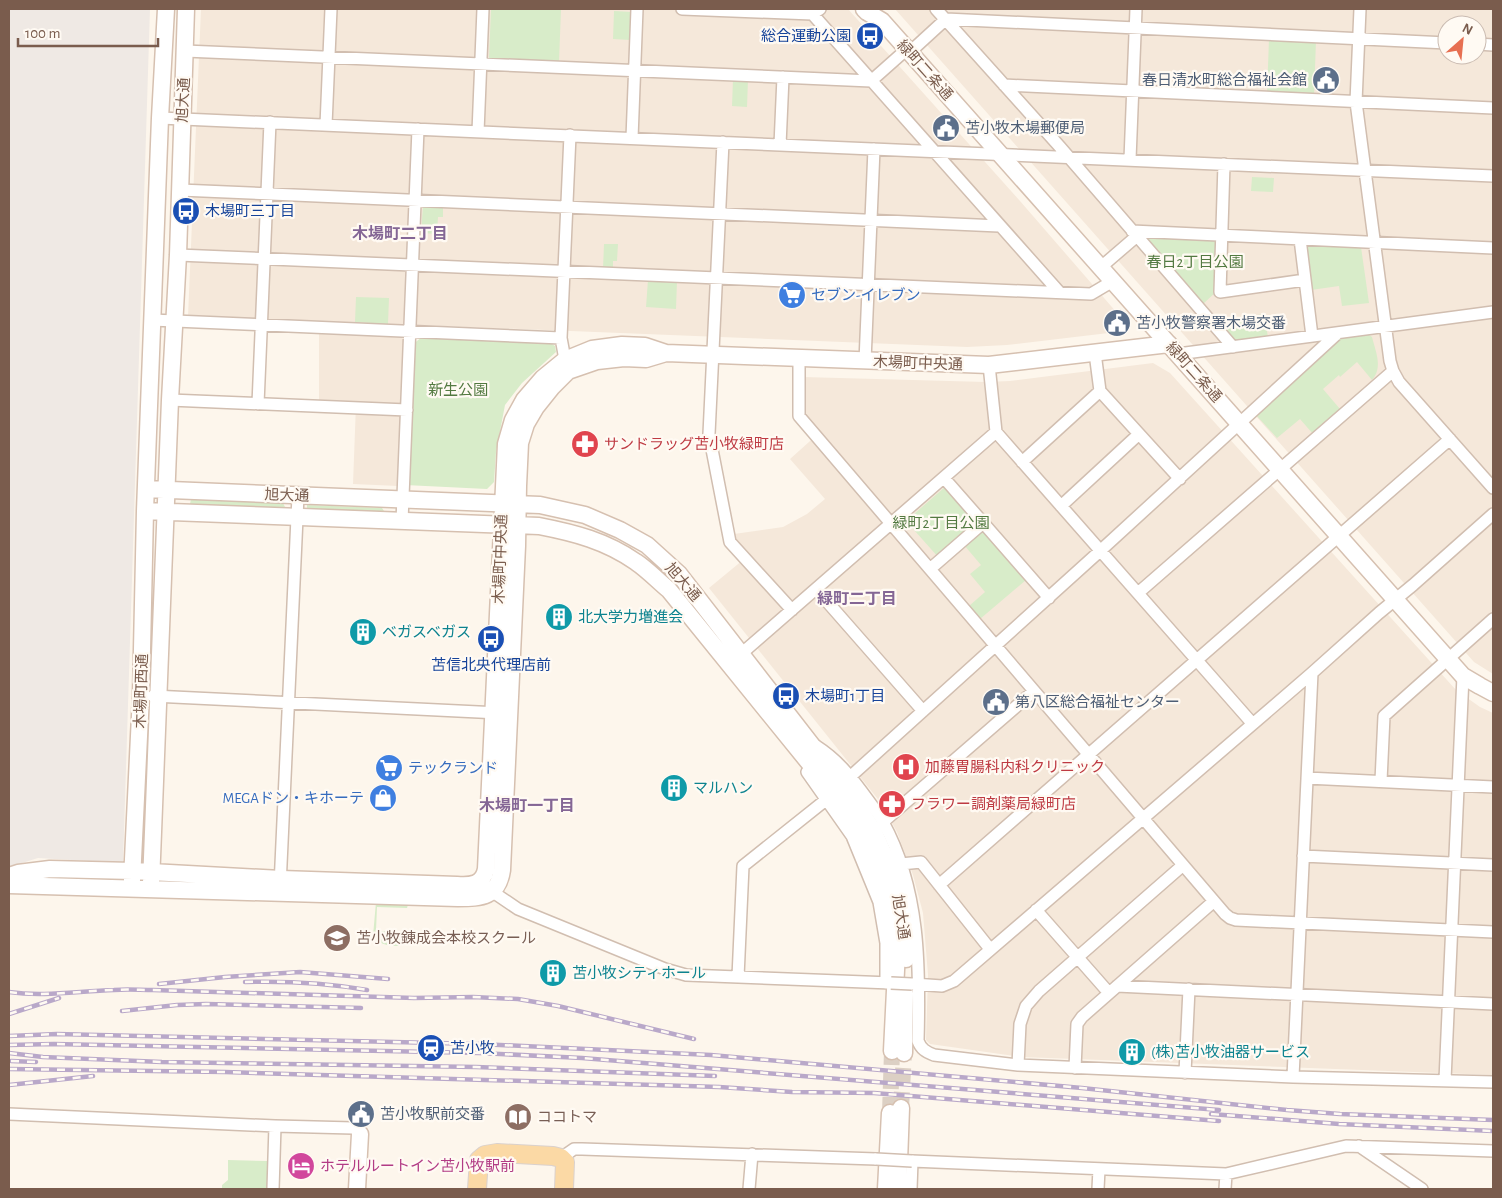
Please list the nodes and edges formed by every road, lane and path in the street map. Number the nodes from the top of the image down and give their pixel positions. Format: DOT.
graph roads {
  1 [pos="166,9"];
  2 [pos="186,9"];
  3 [pos="331,9"];
  4 [pos="483,9"];
  5 [pos="637,9"];
  6 [pos="682,9"];
  7 [pos="864,9"];
  8 [pos="936,9"];
  9 [pos="1136,9"];
  10 [pos="1360,9"];
  11 [pos="813,11"];
  12 [pos="880,15"];
  13 [pos="946,19"];
  14 [pos="1136,28"];
  15 [pos="1359,39"];
  16 [pos="1437,43"];
  17 [pos="185,51"];
  18 [pos="908,51"];
  19 [pos="329,57"];
  20 [pos="481,64"];
  21 [pos="634,70"];
  22 [pos="783,77"];
  23 [pos="871,81"];
  24 [pos="1004,85"];
  25 [pos="1133,91"];
  26 [pos="1356,102"];
  27 [pos="1493,108"];
  28 [pos="160,118"];
  29 [pos="182,119"];
  30 [pos="270,122"];
  31 [pos="326,125"];
  32 [pos="418,129"];
  33 [pos="478,132"];
  34 [pos="570,136"];
  35 [pos="632,138"];
  36 [pos="723,142"];
  37 [pos="780,145"];
  38 [pos="874,149"];
  39 [pos="935,151"];
  40 [pos="1001,154"];
  41 [pos="1069,157"];
  42 [pos="1130,159"];
  43 [pos="1224,164"];
  44 [pos="1365,170"];
  45 [pos="1493,176"];
  46 [pos="180,190"];
  47 [pos="267,194"];
  48 [pos="415,201"];
  49 [pos="567,207"];
  50 [pos="720,214"];
  51 [pos="871,220"];
  52 [pos="999,226"];
  53 [pos="1135,234"];
  54 [pos="1221,236"];
  55 [pos="1300,239"];
  56 [pos="1375,243"];
  57 [pos="1493,248"];
  58 [pos="178,255"];
  59 [pos="264,258"];
  60 [pos="413,265"];
  61 [pos="1100,267"];
  62 [pos="564,271"];
  63 [pos="717,278"];
  64 [pos="1305,280"];
  65 [pos="1113,281"];
  66 [pos="868,285"];
  67 [pos="1060,293"];
  68 [pos="1493,312"];
  69 [pos="152,320"];
  70 [pos="175,321"];
  71 [pos="262,325"];
  72 [pos="1385,326"];
  73 [pos="410,331"];
  74 [pos="1338,333"];
  75 [pos="1312,336"];
  76 [pos="562,338"];
  77 [pos="1233,347"];
  78 [pos="1173,349"];
  79 [pos="1094,353"];
  80 [pos="714,355"];
  81 [pos="799,359"];
  82 [pos="866,361"];
  83 [pos="989,365"];
  84 [pos="566,366"];
  85 [pos="1393,371"];
  86 [pos="1100,391"];
  87 [pos="170,400"];
  88 [pos="258,404"];
  89 [pos="407,410"];
  90 [pos="1240,424"];
  91 [pos="996,432"];
  92 [pos="1139,434"];
  93 [pos="1450,439"];
  94 [pos="1022,462"];
  95 [pos="1280,469"];
  96 [pos="944,478"];
  97 [pos="1180,479"];
  98 [pos="1493,488"];
  99 [pos="146,489"];
  100 [pos="166,491"];
  101 [pos="298,496"];
  102 [pos="403,500"];
  103 [pos="510,504"];
  104 [pos="1061,506"];
  105 [pos="146,511"];
  106 [pos="166,512"];
  107 [pos="1493,514"];
  108 [pos="297,516"];
  109 [pos="402,521"];
  110 [pos="983,523"];
  111 [pos="510,524"];
  112 [pos="891,524"];
  113 [pos="1339,536"];
  114 [pos="1100,551"];
  115 [pos="930,569"];
  116 [pos="816,589"];
  117 [pos="1138,593"];
  118 [pos="1049,598"];
  119 [pos="1395,599"];
  120 [pos="792,610"];
  121 [pos="1493,619"];
  122 [pos="995,646"];
  123 [pos="741,654"];
  124 [pos="1449,659"];
  125 [pos="1196,660"];
  126 [pos="1312,673"];
  127 [pos="1464,676"];
  128 [pos="1034,691"];
  129 [pos="1493,693"];
  130 [pos="141,695"];
  131 [pos="158,696"];
  132 [pos="289,702"];
  133 [pos="923,711"];
  134 [pos="501,713"];
  135 [pos="1252,723"];
  136 [pos="803,745"];
  137 [pos="1088,755"];
  138 [pos="852,776"];
  139 [pos="1307,778"];
  140 [pos="1381,781"];
  141 [pos="1458,785"];
  142 [pos="1493,787"];
  143 [pos="827,799"];
  144 [pos="1142,819"];
  145 [pos="883,822"];
  146 [pos="1303,856"];
  147 [pos="1455,863"];
  148 [pos="901,864"];
  149 [pos="1493,865"];
  150 [pos="1182,866"];
  151 [pos="132,871"];
  152 [pos="152,872"];
  153 [pos="9,876"];
  154 [pos="939,885"];
  155 [pos="9,886"];
  156 [pos="280,886"];
  157 [pos="486,887"];
  158 [pos="150,889"];
  159 [pos="132,890"];
  160 [pos="1213,902"];
  161 [pos="1036,910"];
  162 [pos="1300,923"];
  163 [pos="1452,930"];
  164 [pos="1493,932"];
  165 [pos="990,949"];
  166 [pos="1077,957"];
  167 [pos="738,976"];
  168 [pos="888,983"];
  169 [pos="916,984"];
  170 [pos="1113,989"];
  171 [pos="1189,989"];
  172 [pos="1297,994"];
  173 [pos="1449,1002"];
  174 [pos="1493,1004"];
  175 [pos="898,1052"];
  176 [pos="1018,1066"];
  177 [pos="1075,1068"];
  178 [pos="1185,1073"];
  179 [pos="1293,1077"];
  180 [pos="1445,1080"];
  181 [pos="1493,1082"];
  182 [pos="9,1114"];
  183 [pos="276,1126"];
  184 [pos="360,1134"];
  185 [pos="1359,1146"];
  186 [pos="1493,1151"];
  187 [pos="752,1154"];
  188 [pos="561,1158"];
  189 [pos="912,1161"];
  190 [pos="1099,1169"];
  191 [pos="1226,1174"];
  192 [pos="272,1189"];
  193 [pos="357,1189"];
  194 [pos="477,1189"];
  195 [pos="564,1189"];
  196 [pos="749,1189"];
  197 [pos="886,1189"];
  198 [pos="898,1189"];
  199 [pos="911,1189"];
  200 [pos="1098,1189"];
  201 [pos="1225,1189"];
  202 [pos="1422,1189"];
  1 -- 28 [label="street, 旭大通"];
  2 -- 17 [label="street, 旭大通"];
  3 -- 19 [label="street"];
  4 -- 20 [label="street"];
  5 -- 21 [label="street"];
  6 -- 11 [label="street"];
  7 -- 12 [label="street, 緑町二条通"];
  8 -- 13 [label="street"];
  9 -- 14 [label="street"];
  10 -- 15 [label="street"];
  11 -- 23 [label="street"];
  12 -- 18 [label="street, 緑町二条通"];
  13 -- 14 [label="street"];
  13 -- 18 [label="street"];
  13 -- 24 [label="street"];
  14 -- 15 [label="street"];
  14 -- 25 [label="street"];
  15 -- 16 [label="street"];
  15 -- 26 [label="street"];
  17 -- 19 [label="street"];
  17 -- 29 [label="street, 旭大通"];
  18 -- 23 [label="street"];
  18 -- 40 [label="street, 緑町二条通"];
  19 -- 20 [label="street"];
  19 -- 31 [label="street"];
  20 -- 21 [label="street"];
  20 -- 33 [label="street"];
  21 -- 22 [label="street"];
  21 -- 35 [label="street"];
  22 -- 23 [label="street"];
  22 -- 37 [label="street"];
  23 -- 39 [label="street"];
  24 -- 25 [label="street"];
  24 -- 41 [label="street"];
  25 -- 26 [label="street"];
  25 -- 42 [label="street"];
  26 -- 27 [label="street"];
  26 -- 44 [label="street"];
  28 -- 29 [label="street"];
  28 -- 69 [label="street, 旭大通"];
  29 -- 30 [label="street"];
  29 -- 46 [label="street, 旭大通"];
  30 -- 31 [label="street"];
  30 -- 47 [label="street"];
  31 -- 32 [label="street"];
  32 -- 33 [label="street"];
  32 -- 48 [label="street"];
  33 -- 34 [label="street"];
  34 -- 35 [label="street"];
  34 -- 49 [label="street"];
  35 -- 36 [label="street"];
  36 -- 37 [label="street"];
  36 -- 50 [label="street"];
  37 -- 38 [label="street"];
  38 -- 39 [label="street"];
  38 -- 51 [label="street"];
  39 -- 40 [label="street"];
  39 -- 52 [label="street"];
  40 -- 41 [label="street"];
  40 -- 61 [label="street, 緑町二条通"];
  41 -- 42 [label="street"];
  41 -- 53 [label="street"];
  42 -- 43 [label="street"];
  43 -- 44 [label="street"];
  43 -- 54 [label="street"];
  44 -- 45 [label="street"];
  44 -- 56 [label="street"];
  46 -- 47 [label="street"];
  46 -- 58 [label="street, 旭大通"];
  47 -- 48 [label="street"];
  47 -- 59 [label="street"];
  48 -- 49 [label="street"];
  48 -- 60 [label="street"];
  49 -- 50 [label="street"];
  49 -- 62 [label="street"];
  50 -- 51 [label="street"];
  50 -- 63 [label="street"];
  51 -- 52 [label="street"];
  51 -- 66 [label="street"];
  52 -- 67 [label="street"];
  53 -- 54 [label="street"];
  53 -- 61 [label="street"];
  53 -- 77 [label="street"];
  54 -- 55 [label="street"];
  54 -- 64 [label="street"];
  55 -- 56 [label="street"];
  55 -- 64 [label="street"];
  56 -- 57 [label="street"];
  56 -- 72 [label="street"];
  58 -- 59 [label="street"];
  58 -- 70 [label="street, 旭大通"];
  59 -- 60 [label="street"];
  59 -- 71 [label="street"];
  60 -- 62 [label="street"];
  60 -- 73 [label="street"];
  61 -- 65 [label="street, 緑町二条通"];
  62 -- 63 [label="street"];
  62 -- 76 [label="street"];
  63 -- 66 [label="street"];
  63 -- 80 [label="street"];
  64 -- 75 [label="street"];
  65 -- 67 [label="street"];
  65 -- 78 [label="street, 緑町二条通"];
  66 -- 67 [label="street"];
  66 -- 82 [label="street"];
  68 -- 72 [label="street"];
  69 -- 70 [label="street"];
  69 -- 99 [label="street, 旭大通"];
  70 -- 71 [label="street"];
  70 -- 87 [label="street, 旭大通"];
  71 -- 73 [label="street"];
  71 -- 88 [label="street"];
  72 -- 74 [label="street"];
  72 -- 85 [label="street"];
  73 -- 76 [label="street"];
  73 -- 89 [label="street"];
  74 -- 75 [label="street"];
  74 -- 90 [label="street"];
  75 -- 77 [label="street"];
  76 -- 84 [label="street"];
  77 -- 78 [label="street"];
  78 -- 79 [label="street, 木場町中央通"];
  78 -- 90 [label="street, 緑町二条通"];
  79 -- 83 [label="street, 木場町中央通"];
  79 -- 86 [label="street"];
  80 -- 81 [label="street, 木場町中央通"];
  80 -- 84 [label="street, 木場町中央通"];
  80 -- 120 [label="street"];
  81 -- 82 [label="street, 木場町中央通"];
  81 -- 112 [label="street"];
  82 -- 83 [label="street, 木場町中央通"];
  83 -- 91 [label="street"];
  84 -- 103 [label="street, 木場町中央通"];
  85 -- 93 [label="street"];
  85 -- 95 [label="street"];
  86 -- 92 [label="street"];
  86 -- 94 [label="street"];
  87 -- 88 [label="street"];
  87 -- 100 [label="street, 旭大通"];
  88 -- 89 [label="street"];
  89 -- 102 [label="street"];
  90 -- 95 [label="street, 緑町二条通"];
  90 -- 97 [label="street"];
  91 -- 94 [label="street"];
  91 -- 96 [label="street"];
  92 -- 97 [label="street"];
  92 -- 104 [label="street"];
  93 -- 98 [label="street"];
  93 -- 113 [label="street"];
  94 -- 104 [label="street"];
  95 -- 113 [label="street, 緑町二条通"];
  95 -- 117 [label="street"];
  96 -- 110 [label="street"];
  96 -- 112 [label="street"];
  97 -- 114 [label="street"];
  99 -- 100 [label="street, 旭大通"];
  99 -- 105 [label="street, 旭大通"];
  100 -- 101 [label="street, 旭大通"];
  100 -- 106 [label="street, 旭大通"];
  101 -- 102 [label="street, 旭大通"];
  101 -- 108 [label="street"];
  102 -- 103 [label="street, 旭大通"];
  102 -- 109 [label="street"];
  103 -- 111 [label="street, 木場町中央通"];
  103 -- 123 [label="street, 旭大通"];
  104 -- 114 [label="street"];
  105 -- 106 [label="street, 旭大通"];
  105 -- 130 [label="street, 木場町西通"];
  106 -- 108 [label="street, 旭大通"];
  106 -- 131 [label="street, 木場町西通"];
  107 -- 119 [label="street"];
  108 -- 109 [label="street, 旭大通"];
  108 -- 132 [label="street"];
  109 -- 111 [label="street, 旭大通"];
  110 -- 115 [label="street"];
  110 -- 118 [label="street"];
  111 -- 134 [label="street, 木場町中央通"];
  111 -- 136 [label="street, 旭大通"];
  112 -- 115 [label="street"];
  112 -- 116 [label="street"];
  113 -- 119 [label="street, 緑町二条通"];
  113 -- 125 [label="street"];
  114 -- 117 [label="street"];
  114 -- 118 [label="street"];
  115 -- 122 [label="street"];
  116 -- 120 [label="street"];
  116 -- 133 [label="street"];
  117 -- 125 [label="street"];
  118 -- 122 [label="street"];
  119 -- 124 [label="street, 緑町二条通"];
  119 -- 126 [label="street"];
  120 -- 123 [label="street"];
  121 -- 124 [label="street"];
  122 -- 128 [label="street"];
  122 -- 133 [label="street"];
  123 -- 136 [label="street, 旭大通"];
  124 -- 127 [label="street, 緑町二条通"];
  124 -- 140 [label="street"];
  125 -- 135 [label="street"];
  125 -- 137 [label="street"];
  126 -- 135 [label="street"];
  126 -- 139 [label="street"];
  127 -- 129 [label="street, 緑町二条通"];
  127 -- 141 [label="street"];
  128 -- 137 [label="street"];
  128 -- 145 [label="street"];
  130 -- 131 [label="street"];
  130 -- 151 [label="street, 木場町西通"];
  131 -- 132 [label="street"];
  131 -- 152 [label="street, 木場町西通"];
  132 -- 134 [label="street"];
  132 -- 156 [label="street"];
  133 -- 138 [label="street"];
  134 -- 157 [label="street, 木場町中央通"];
  135 -- 144 [label="street"];
  136 -- 138 [label="street"];
  136 -- 143 [label="street"];
  136 -- 175 [label="street, 旭大通"];
  137 -- 144 [label="street"];
  137 -- 154 [label="street"];
  138 -- 145 [label="street"];
  139 -- 140 [label="street"];
  139 -- 146 [label="street"];
  140 -- 141 [label="street"];
  141 -- 142 [label="street"];
  141 -- 147 [label="street"];
  143 -- 167 [label="street"];
  143 -- 168 [label="street"];
  144 -- 150 [label="street"];
  144 -- 161 [label="street"];
  145 -- 148 [label="street"];
  146 -- 147 [label="street"];
  146 -- 162 [label="street"];
  147 -- 149 [label="street"];
  147 -- 163 [label="street"];
  148 -- 154 [label="street"];
  148 -- 169 [label="street"];
  150 -- 160 [label="street"];
  150 -- 166 [label="street"];
  151 -- 152 [label="street"];
  151 -- 153 [label="street"];
  151 -- 159 [label="street, 木場町西通"];
  152 -- 156 [label="street"];
  152 -- 158 [label="street, 木場町西通"];
  154 -- 165 [label="street"];
  155 -- 159 [label="street"];
  156 -- 157 [label="street"];
  156 -- 158 [label="street"];
  157 -- 167 [label="street"];
  158 -- 159 [label="street"];
  160 -- 162 [label="street"];
  160 -- 170 [label="street"];
  161 -- 165 [label="street"];
  161 -- 166 [label="street"];
  162 -- 163 [label="street"];
  162 -- 172 [label="street"];
  163 -- 164 [label="street"];
  163 -- 173 [label="street"];
  165 -- 169 [label="street"];
  166 -- 170 [label="street"];
  166 -- 176 [label="street"];
  167 -- 168 [label="street"];
  168 -- 169 [label="street, bridge"];
  169 -- 176 [label="street"];
  170 -- 171 [label="street"];
  170 -- 177 [label="street"];
  171 -- 172 [label="street"];
  171 -- 178 [label="street"];
  172 -- 173 [label="street"];
  172 -- 179 [label="street"];
  173 -- 174 [label="street"];
  173 -- 180 [label="street"];
  176 -- 177 [label="street"];
  177 -- 178 [label="street"];
  178 -- 179 [label="street"];
  179 -- 180 [label="street"];
  180 -- 181 [label="street"];
  182 -- 183 [label="street"];
  183 -- 184 [label="street"];
  183 -- 192 [label="street"];
  184 -- 193 [label="street"];
  185 -- 186 [label="street"];
  185 -- 191 [label="street"];
  185 -- 202 [label="street"];
  187 -- 188 [label="street"];
  187 -- 189 [label="street, bridge"];
  187 -- 196 [label="street"];
  188 -- 194 [label="main road"];
  188 -- 195 [label="main road"];
  189 -- 190 [label="street"];
  189 -- 199 [label="street"];
  190 -- 191 [label="street"];
  190 -- 200 [label="street"];
  191 -- 201 [label="street"];
  197 -- 198 [label="street"];
}
